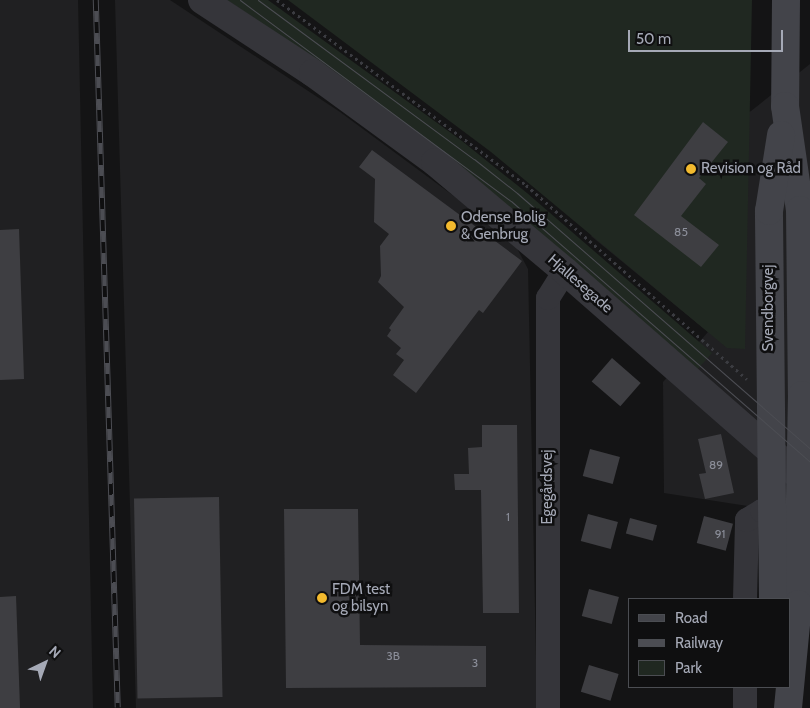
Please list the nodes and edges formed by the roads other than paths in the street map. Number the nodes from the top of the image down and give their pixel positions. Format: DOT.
graph roads {
  1 [pos="202,0"];
  2 [pos="786,0"];
  3 [pos="785,106"];
  4 [pos="565,271"];
  5 [pos="770,451"];
  6 [pos="805,481"];
  7 [pos="771,510"];
  8 [pos="745,598"];
  9 [pos="773,598"];
  10 [pos="790,679"];
  11 [pos="745,688"];
  12 [pos="548,708"];
  13 [pos="745,708"];
  1 -- 4 [label="street, Hjallesegade"];
  2 -- 3 [label="main road, Svendborgvej"];
  3 -- 5 [label="main road, Svendborgvej"];
  3 -- 6 [label="main road, Svendborgvej"];
  4 -- 5 [label="street, Hjallesegade"];
  4 -- 12 [label="street, Egegårdsvej"];
  5 -- 6 [label="street, Hjallesegade"];
  5 -- 7 [label="main road, Svendborgvej"];
  6 -- 10 [label="main road, Svendborgvej"];
  7 -- 8 [label="street"];
  7 -- 9 [label="main road, Svendborgvej"];
  11 -- 13 [label="street"];
}
